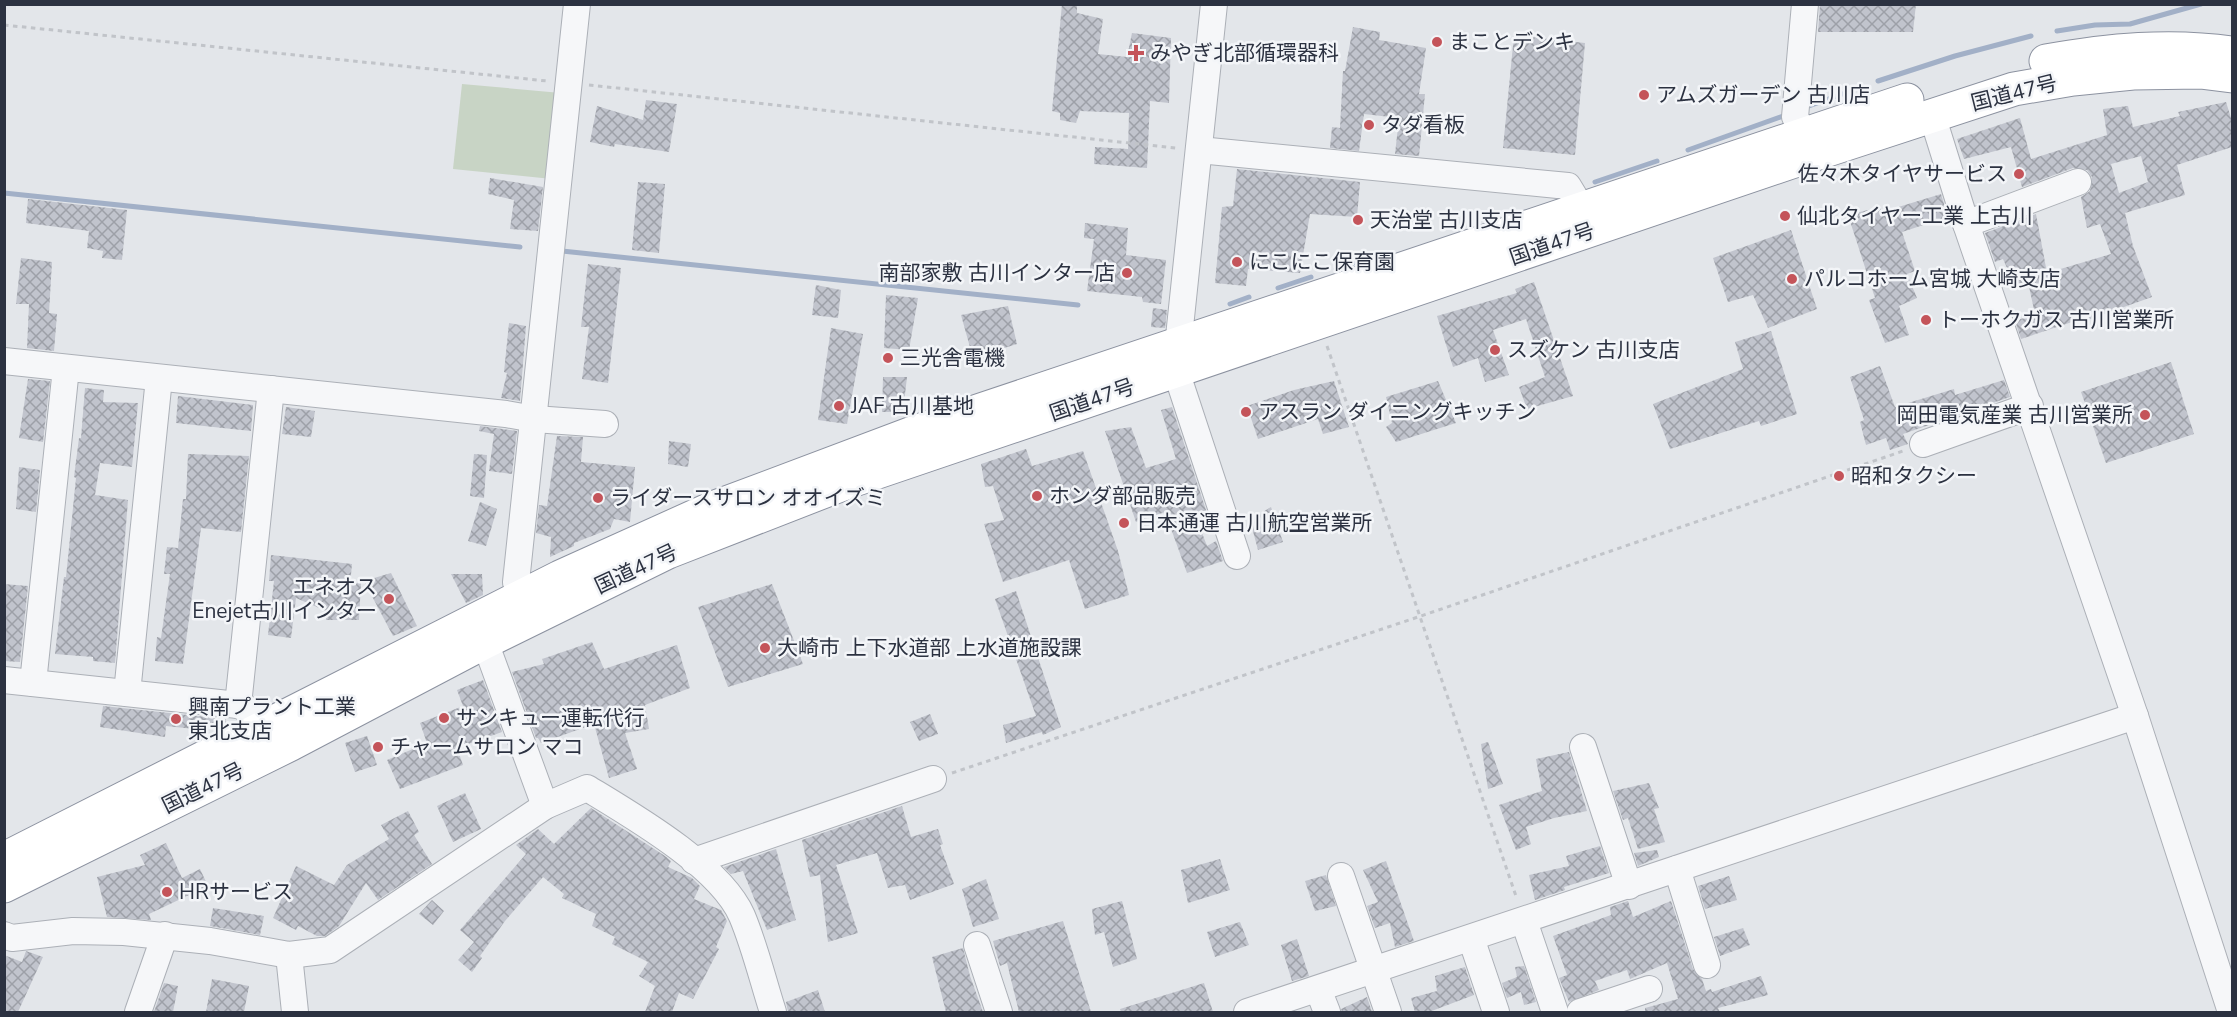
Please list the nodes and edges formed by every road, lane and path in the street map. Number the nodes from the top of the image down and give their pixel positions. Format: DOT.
graph roads {
  1 [pos="577,4"];
  2 [pos="1214,4"];
  3 [pos="1805,4"];
  4 [pos="4,25"];
  5 [pos="2232,53"];
  6 [pos="2232,76"];
  7 [pos="569,83"];
  8 [pos="1932,115"];
  9 [pos="1804,133"];
  10 [pos="1199,150"];
  11 [pos="2078,182"];
  12 [pos="1582,209"];
  13 [pos="1966,224"];
  14 [pos="1319,324"];
  15 [pos="1177,359"];
  16 [pos="4,361"];
  17 [pos="66,368"];
  18 [pos="159,378"];
  19 [pos="271,389"];
  20 [pos="2030,406"];
  21 [pos="534,419"];
  22 [pos="605,424"];
  23 [pos="1923,444"];
  24 [pos="1237,556"];
  25 [pos="527,594"];
  26 [pos="1421,616"];
  27 [pos="485,642"];
  28 [pos="4,680"];
  29 [pos="33,683"];
  30 [pos="127,693"];
  31 [pos="238,705"];
  32 [pos="2135,716"];
  33 [pos="279,722"];
  34 [pos="1583,747"];
  35 [pos="933,779"];
  36 [pos="546,806"];
  37 [pos="4,859"];
  38 [pos="694,861"];
  39 [pos="1677,869"];
  40 [pos="1341,876"];
  41 [pos="4,886"];
  42 [pos="1629,886"];
  43 [pos="1524,921"];
  44 [pos="4,935"];
  45 [pos="165,935"];
  46 [pos="1471,938"];
  47 [pos="977,945"];
  48 [pos="289,955"];
  49 [pos="1707,965"];
  50 [pos="1373,971"];
  51 [pos="1649,990"];
  52 [pos="1323,1001"];
  53 [pos="138,1012"];
  54 [pos="295,1012"];
  55 [pos="773,1012"];
  56 [pos="999,1012"];
  57 [pos="1247,1012"];
  58 [pos="1388,1012"];
  59 [pos="1496,1012"];
  60 [pos="1555,1012"];
  61 [pos="1580,1012"];
  62 [pos="2231,1012"];
  1 -- 7 [label="street"];
  2 -- 10 [label="street"];
  3 -- 9 [label="street"];
  4 -- 7 [label="path"];
  5 -- 9 [label="highway, 国道47号"];
  6 -- 8 [label="highway, 国道47号"];
  7 -- 10 [label="path"];
  7 -- 21 [label="street"];
  8 -- 13 [label="street"];
  8 -- 14 [label="highway, 国道47号"];
  9 -- 12 [label="highway, 国道47号"];
  10 -- 12 [label="street"];
  10 -- 15 [label="street"];
  11 -- 13 [label="street"];
  12 -- 15 [label="highway, 国道47号"];
  13 -- 20 [label="street"];
  14 -- 15 [label="highway, 国道47号"];
  14 -- 26 [label="path"];
  15 -- 24 [label="street"];
  15 -- 25 [label="highway, 国道47号"];
  15 -- 27 [label="highway, 国道47号"];
  16 -- 17 [label="street"];
  17 -- 18 [label="street"];
  17 -- 29 [label="street"];
  18 -- 19 [label="street"];
  18 -- 30 [label="street"];
  19 -- 21 [label="street"];
  19 -- 31 [label="street"];
  20 -- 23 [label="street"];
  20 -- 32 [label="street"];
  21 -- 22 [label="street"];
  21 -- 25 [label="street"];
  23 -- 26 [label="path"];
  25 -- 33 [label="highway, 国道47号"];
  26 -- 35 [label="path"];
  26 -- 43 [label="path"];
  27 -- 36 [label="street"];
  27 -- 41 [label="highway, 国道47号"];
  28 -- 29 [label="street"];
  29 -- 30 [label="street"];
  30 -- 31 [label="street"];
  31 -- 33 [label="street"];
  32 -- 39 [label="street"];
  32 -- 62 [label="street"];
  33 -- 37 [label="highway, 国道47号"];
  34 -- 42 [label="street"];
  35 -- 38 [label="street"];
  36 -- 38 [label="street"];
  36 -- 48 [label="street"];
  38 -- 55 [label="street"];
  39 -- 42 [label="street"];
  39 -- 49 [label="street"];
  40 -- 50 [label="street"];
  42 -- 43 [label="street"];
  43 -- 46 [label="street"];
  43 -- 60 [label="street"];
  44 -- 45 [label="street"];
  45 -- 48 [label="street"];
  45 -- 53 [label="street"];
  46 -- 50 [label="street"];
  46 -- 59 [label="street"];
  47 -- 56 [label="street"];
  48 -- 54 [label="street"];
  50 -- 52 [label="street"];
  50 -- 58 [label="street"];
  51 -- 61 [label="street"];
  52 -- 57 [label="street"];
}
